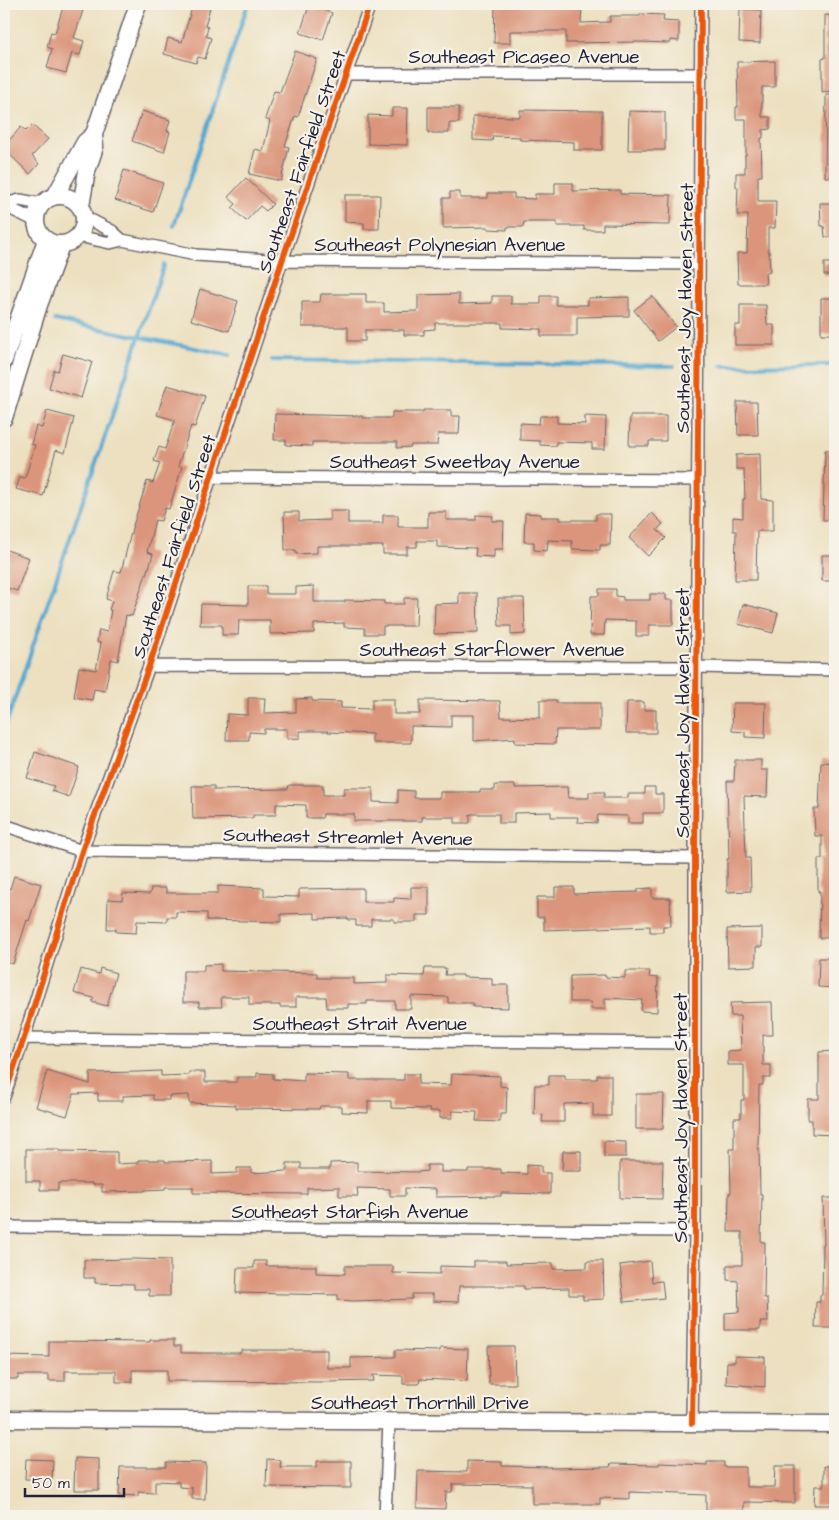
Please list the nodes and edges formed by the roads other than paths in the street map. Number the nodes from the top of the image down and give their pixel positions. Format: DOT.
graph roads {
  1 [pos="138,4"];
  2 [pos="370,4"];
  3 [pos="701,4"];
  4 [pos="347,74"];
  5 [pos="702,74"];
  6 [pos="94,134"];
  7 [pos="55,196"];
  8 [pos="6,202"];
  9 [pos="41,204"];
  10 [pos="83,212"];
  11 [pos="36,221"];
  12 [pos="78,236"];
  13 [pos="122,240"];
  14 [pos="54,242"];
  15 [pos="282,261"];
  16 [pos="699,264"];
  17 [pos="4,360"];
  18 [pos="4,418"];
  19 [pos="212,477"];
  20 [pos="698,480"];
  21 [pos="149,666"];
  22 [pos="698,667"];
  23 [pos="835,670"];
  24 [pos="4,825"];
  25 [pos="82,851"];
  26 [pos="695,858"];
  27 [pos="24,1038"];
  28 [pos="695,1043"];
  29 [pos="4,1097"];
  30 [pos="4,1227"];
  31 [pos="695,1231"];
  32 [pos="4,1419"];
  33 [pos="389,1422"];
  34 [pos="692,1423"];
  35 [pos="835,1424"];
  36 [pos="385,1516"];
  1 -- 6 [label="street"];
  2 -- 4 [label="street, Southeast Fairfield Street"];
  3 -- 5 [label="street, Southeast Joy Haven Street"];
  4 -- 5 [label="street, Southeast Picaseo Avenue"];
  4 -- 15 [label="street, Southeast Fairfield Street"];
  5 -- 16 [label="street, Southeast Joy Haven Street"];
  6 -- 7 [label="street"];
  6 -- 10 [label="street"];
  7 -- 9 [label="street"];
  7 -- 10 [label="street"];
  8 -- 9 [label="street"];
  8 -- 11 [label="street"];
  9 -- 11 [label="street"];
  10 -- 12 [label="street"];
  10 -- 13 [label="street, Southeast Polynesian Avenue"];
  11 -- 14 [label="street"];
  12 -- 13 [label="street, Southeast Polynesian Avenue"];
  12 -- 14 [label="street"];
  13 -- 15 [label="street, Southeast Polynesian Avenue"];
  14 -- 17 [label="street"];
  14 -- 18 [label="street"];
  15 -- 16 [label="street, Southeast Polynesian Avenue"];
  15 -- 19 [label="street, Southeast Fairfield Street"];
  16 -- 20 [label="street, Southeast Joy Haven Street"];
  19 -- 20 [label="street, Southeast Sweetbay Avenue"];
  19 -- 21 [label="street, Southeast Fairfield Street"];
  20 -- 22 [label="street, Southeast Joy Haven Street"];
  21 -- 22 [label="street, Southeast Starflower Avenue"];
  21 -- 25 [label="street, Southeast Fairfield Street"];
  22 -- 23 [label="street, Southeast Starflower Avenue"];
  22 -- 26 [label="street, Southeast Joy Haven Street"];
  24 -- 25 [label="street, Southeast Streamlet Avenue"];
  25 -- 26 [label="street, Southeast Streamlet Avenue"];
  25 -- 27 [label="street, Southeast Fairfield Street"];
  26 -- 28 [label="street, Southeast Joy Haven Street"];
  27 -- 28 [label="street, Southeast Strait Avenue"];
  27 -- 29 [label="street, Southeast Fairfield Street"];
  28 -- 31 [label="street, Southeast Joy Haven Street"];
  30 -- 31 [label="street, Southeast Starfish Avenue"];
  31 -- 34 [label="street, Southeast Joy Haven Street"];
  32 -- 33 [label="street, Southeast Thornhill Drive"];
  33 -- 34 [label="street, Southeast Thornhill Drive"];
  33 -- 36 [label="street"];
  34 -- 35 [label="street, Southeast Thornhill Drive"];
}
